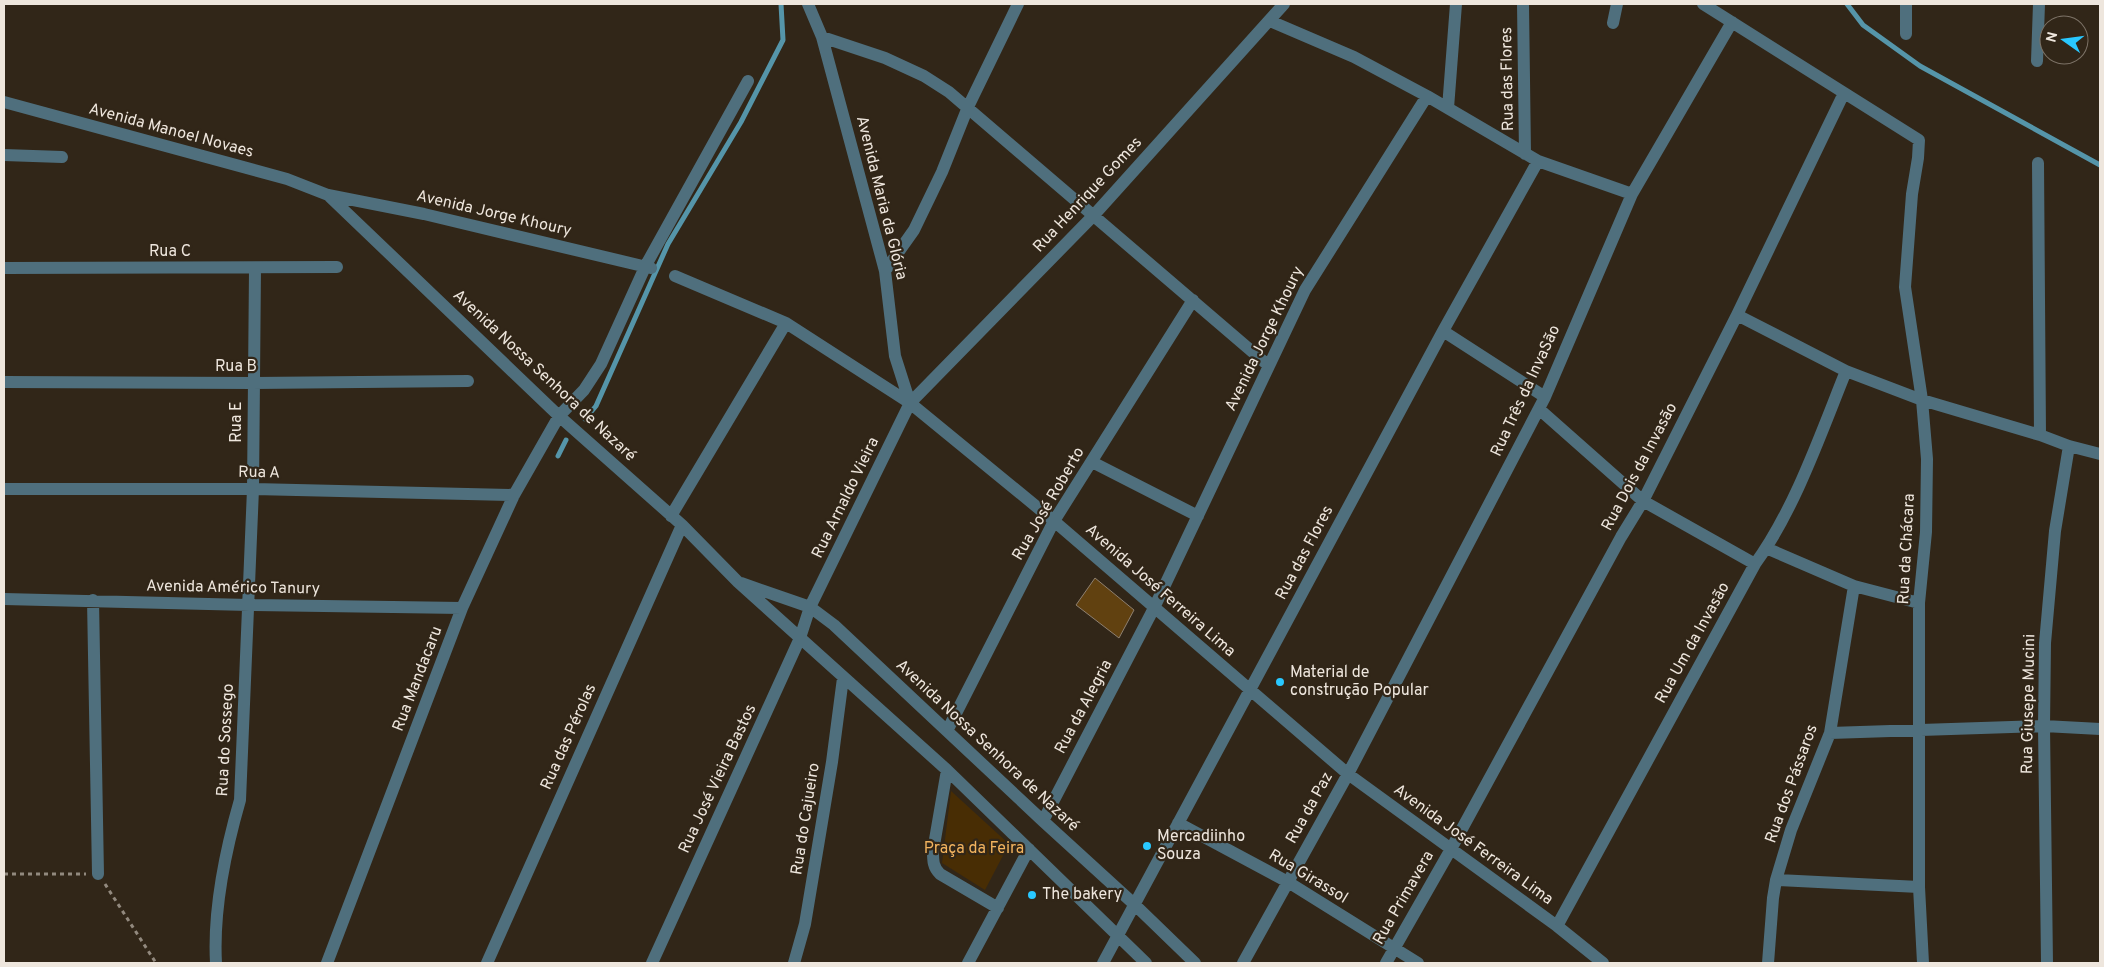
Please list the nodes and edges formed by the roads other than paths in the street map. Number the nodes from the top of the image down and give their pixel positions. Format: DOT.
graph roads {
  1 [pos="808,4"];
  2 [pos="1018,4"];
  3 [pos="1284,4"];
  4 [pos="1456,4"];
  5 [pos="1523,4"];
  6 [pos="1617,4"];
  7 [pos="1704,4"];
  8 [pos="1906,4"];
  9 [pos="2038,4"];
  10 [pos="1270,21"];
  11 [pos="1732,22"];
  12 [pos="1613,23"];
  13 [pos="1906,34"];
  14 [pos="822,37"];
  15 [pos="2038,61"];
  16 [pos="748,81"];
  17 [pos="1844,92"];
  18 [pos="1427,96"];
  19 [pos="4,102"];
  20 [pos="968,106"];
  21 [pos="1448,108"];
  22 [pos="1525,154"];
  23 [pos="4,156"];
  24 [pos="62,157"];
  25 [pos="1538,161"];
  26 [pos="2038,163"];
  27 [pos="1632,194"];
  28 [pos="328,196"];
  29 [pos="1094,215"];
  30 [pos="648,266"];
  31 [pos="337,267"];
  32 [pos="4,268"];
  33 [pos="255,269"];
  34 [pos="885,272"];
  35 [pos="675,276"];
  36 [pos="1193,300"];
  37 [pos="1736,315"];
  38 [pos="786,323"];
  39 [pos="1444,331"];
  40 [pos="1269,366"];
  41 [pos="1846,372"];
  42 [pos="468,381"];
  43 [pos="4,382"];
  44 [pos="254,383"];
  45 [pos="1545,397"];
  46 [pos="1922,400"];
  47 [pos="910,403"];
  48 [pos="1539,409"];
  49 [pos="559,416"];
  50 [pos="2040,435"];
  51 [pos="2069,446"];
  52 [pos="2100,454"];
  53 [pos="1092,462"];
  54 [pos="4,489"];
  55 [pos="253,489"];
  56 [pos="514,495"];
  57 [pos="1643,501"];
  58 [pos="671,516"];
  59 [pos="1198,516"];
  60 [pos="1054,521"];
  61 [pos="682,525"];
  62 [pos="1766,548"];
  63 [pos="1755,564"];
  64 [pos="738,582"];
  65 [pos="1854,586"];
  66 [pos="4,599"];
  67 [pos="94,600"];
  68 [pos="1920,604"];
  69 [pos="249,605"];
  70 [pos="810,607"];
  71 [pos="462,608"];
  72 [pos="1154,608"];
  73 [pos="800,638"];
  74 [pos="843,678"];
  75 [pos="1250,690"];
  76 [pos="2044,726"];
  77 [pos="2100,729"];
  78 [pos="947,731"];
  79 [pos="1919,731"];
  80 [pos="1830,733"];
  81 [pos="946,770"];
  82 [pos="1348,774"];
  83 [pos="1043,821"];
  84 [pos="1178,823"];
  85 [pos="1029,849"];
  86 [pos="1452,849"];
  87 [pos="98,874"];
  88 [pos="1776,880"];
  89 [pos="1288,882"];
  90 [pos="1918,887"];
  91 [pos="1134,904"];
  92 [pos="998,908"];
  93 [pos="1557,926"];
  94 [pos="1117,936"];
  95 [pos="1394,948"];
  96 [pos="216,963"];
  97 [pos="326,963"];
  98 [pos="487,963"];
  99 [pos="652,963"];
  100 [pos="794,963"];
  101 [pos="968,963"];
  102 [pos="1103,963"];
  103 [pos="1146,963"];
  104 [pos="1195,963"];
  105 [pos="1243,963"];
  106 [pos="1386,963"];
  107 [pos="1418,963"];
  108 [pos="1604,963"];
  109 [pos="1768,963"];
  110 [pos="1923,963"];
  111 [pos="2047,963"];
  1 -- 14 [label="street, Avenida Maria da Glória"];
  2 -- 20 [label="street"];
  3 -- 10 [label="street, Rua Henrique Gomes"];
  4 -- 21 [label="street"];
  5 -- 22 [label="street, Rua das Flores"];
  6 -- 12 [label="street"];
  7 -- 11 [label="street"];
  8 -- 13 [label="street"];
  9 -- 15 [label="street"];
  10 -- 18 [label="street"];
  10 -- 29 [label="street, Rua Henrique Gomes"];
  11 -- 17 [label="street"];
  11 -- 27 [label="street, Rua Três da InvaSão"];
  14 -- 20 [label="street"];
  14 -- 34 [label="street, Avenida Maria da Glória"];
  16 -- 30 [label="street, Rua Mandacaru"];
  17 -- 37 [label="street, Rua Dois da Invasão"];
  17 -- 46 [label="street, Rua da Chácara"];
  18 -- 21 [label="street"];
  18 -- 40 [label="street, Avenida Jorge Khoury"];
  19 -- 28 [label="street, Avenida Manoel Novaes"];
  20 -- 29 [label="street"];
  20 -- 34 [label="street"];
  21 -- 22 [label="street"];
  22 -- 25 [label="street"];
  23 -- 24 [label="street"];
  25 -- 27 [label="street"];
  25 -- 39 [label="street, Rua das Flores"];
  26 -- 50 [label="street"];
  27 -- 45 [label="street, Rua Três da InvaSão"];
  28 -- 30 [label="street, Avenida Jorge Khoury"];
  28 -- 49 [label="street, Avenida Nossa Senhora de Nazaré"];
  29 -- 36 [label="street"];
  29 -- 47 [label="street, Rua Henrique Gomes"];
  30 -- 49 [label="street, Rua Mandacaru"];
  31 -- 33 [label="street, Rua C"];
  32 -- 33 [label="street, Rua C"];
  33 -- 44 [label="street, Rua E"];
  34 -- 47 [label="street, Avenida Maria da Glória"];
  35 -- 38 [label="street, Avenida José Ferreira Lima"];
  36 -- 40 [label="street"];
  36 -- 53 [label="street, Rua José Roberto"];
  37 -- 41 [label="street"];
  37 -- 57 [label="street, Rua Dois da Invasão"];
  38 -- 47 [label="street, Avenida José Ferreira Lima"];
  38 -- 58 [label="street"];
  39 -- 45 [label="street"];
  39 -- 75 [label="street, Rua das Flores"];
  40 -- 59 [label="street, Avenida Jorge Khoury"];
  41 -- 46 [label="street"];
  41 -- 62 [label="street, Rua Um da Invasão"];
  42 -- 44 [label="street, Rua B"];
  43 -- 44 [label="street, Rua B"];
  44 -- 55 [label="street, Rua E"];
  45 -- 48 [label="street, Rua Três da InvaSão"];
  46 -- 50 [label="street"];
  46 -- 68 [label="street, Rua da Chácara"];
  47 -- 60 [label="street, Avenida José Ferreira Lima"];
  47 -- 70 [label="street, Rua Arnaldo Vieira"];
  48 -- 57 [label="street"];
  48 -- 82 [label="street, Rua Três da InvaSão"];
  49 -- 56 [label="street, Rua Mandacaru"];
  49 -- 58 [label="street, Avenida Nossa Senhora de Nazaré"];
  50 -- 51 [label="street"];
  51 -- 52 [label="street"];
  51 -- 76 [label="street, Rua Giusepe Mucini"];
  53 -- 59 [label="street"];
  53 -- 60 [label="street, Rua José Roberto"];
  54 -- 55 [label="street, Rua A"];
  55 -- 56 [label="street, Rua A"];
  55 -- 69 [label="street, Rua E"];
  56 -- 71 [label="street, Rua Mandacaru"];
  57 -- 63 [label="street"];
  57 -- 86 [label="street, Rua Dois da Invasão"];
  58 -- 61 [label="street, Avenida Nossa Senhora de Nazaré"];
  59 -- 72 [label="street, Avenida Jorge Khoury"];
  60 -- 72 [label="street, Avenida José Ferreira Lima"];
  60 -- 78 [label="street, Rua José Roberto"];
  61 -- 64 [label="street, Avenida Nossa Senhora de Nazaré"];
  61 -- 98 [label="street, Rua das Pérolas"];
  62 -- 63 [label="street, Rua Um da Invasão"];
  62 -- 65 [label="street"];
  63 -- 93 [label="street, Rua Um da Invasão"];
  64 -- 70 [label="street, Avenida Nossa Senhora de Nazaré"];
  64 -- 73 [label="street, Avenida Nossa Senhora de Nazaré"];
  65 -- 68 [label="street"];
  65 -- 80 [label="street, Rua dos Pássaros"];
  66 -- 67 [label="street, Avenida Américo Tanury"];
  67 -- 69 [label="street, Avenida Américo Tanury"];
  67 -- 87 [label="street"];
  68 -- 79 [label="street, Rua da Chácara"];
  69 -- 71 [label="street, Avenida Américo Tanury"];
  69 -- 96 [label="street, Rua do Sossego"];
  70 -- 73 [label="street, Rua José Vieira Bastos"];
  70 -- 78 [label="street, Avenida Nossa Senhora de Nazaré"];
  71 -- 97 [label="street, Rua Mandacaru"];
  72 -- 75 [label="street, Avenida José Ferreira Lima"];
  72 -- 83 [label="street, Rua da Alegria"];
  73 -- 74 [label="street, Avenida Nossa Senhora de Nazaré"];
  73 -- 99 [label="street, Rua José Vieira Bastos"];
  74 -- 81 [label="street, Avenida Nossa Senhora de Nazaré"];
  74 -- 100 [label="street, Rua do Cajueiro"];
  75 -- 82 [label="street, Avenida José Ferreira Lima"];
  75 -- 84 [label="street, Rua das Flores"];
  76 -- 77 [label="street"];
  76 -- 79 [label="street"];
  76 -- 111 [label="street, Rua Giusepe Mucini"];
  78 -- 83 [label="street, Avenida Nossa Senhora de Nazaré"];
  79 -- 80 [label="street"];
  79 -- 90 [label="street, Rua da Chácara"];
  80 -- 88 [label="street, Rua dos Pássaros"];
  81 -- 85 [label="street, Avenida Nossa Senhora de Nazaré"];
  81 -- 92 [label="street"];
  82 -- 86 [label="street, Avenida José Ferreira Lima"];
  82 -- 89 [label="street, Rua da Paz"];
  83 -- 91 [label="street, Avenida Nossa Senhora de Nazaré"];
  84 -- 89 [label="street, Rua Girassol"];
  84 -- 91 [label="street, Rua das Flores"];
  85 -- 92 [label="street"];
  85 -- 94 [label="street, Avenida Nossa Senhora de Nazaré"];
  86 -- 93 [label="street, Avenida José Ferreira Lima"];
  86 -- 95 [label="street, Rua Primavera"];
  88 -- 90 [label="street"];
  88 -- 109 [label="street, Rua dos Pássaros"];
  89 -- 95 [label="street, Rua Girassol"];
  89 -- 105 [label="street, Rua da Paz"];
  90 -- 110 [label="street, Rua da Chácara"];
  91 -- 94 [label="street, Rua das Flores"];
  91 -- 104 [label="street, Avenida Nossa Senhora de Nazaré"];
  92 -- 101 [label="street"];
  93 -- 108 [label="street, Avenida José Ferreira Lima"];
  94 -- 102 [label="street, Rua das Flores"];
  94 -- 103 [label="street, Avenida Nossa Senhora de Nazaré"];
  95 -- 106 [label="street, Rua Primavera"];
  95 -- 107 [label="street, Rua Girassol"];
}
